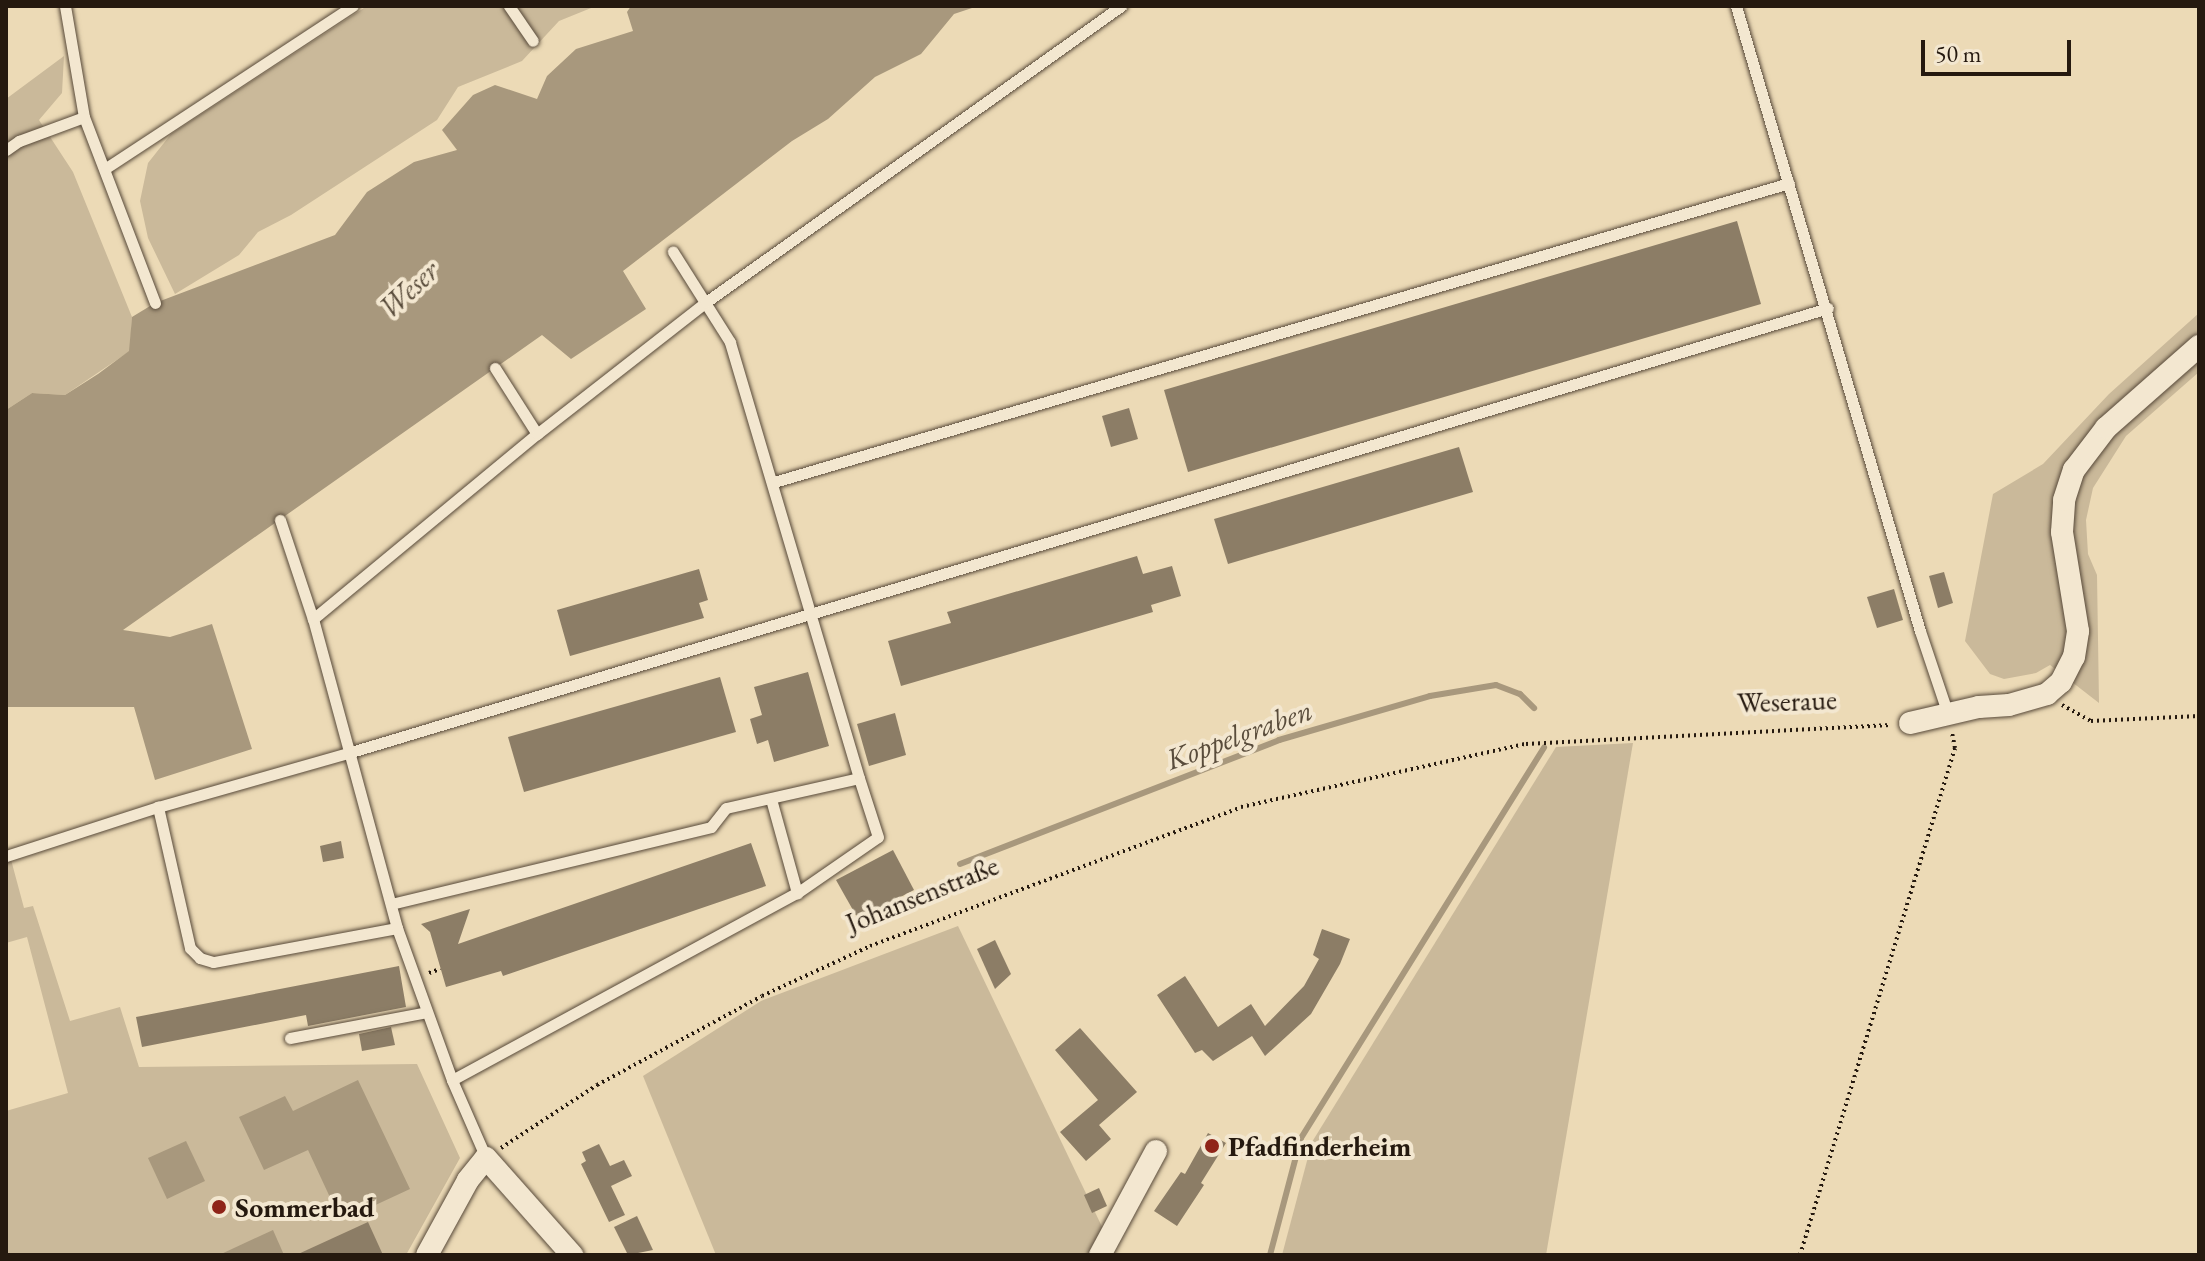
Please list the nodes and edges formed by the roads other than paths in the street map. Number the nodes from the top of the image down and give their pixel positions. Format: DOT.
graph roads {
  1 [pos="65,6"];
  2 [pos="353,6"];
  3 [pos="509,6"];
  4 [pos="1121,6"];
  5 [pos="1736,6"];
  6 [pos="533,41"];
  7 [pos="84,117"];
  8 [pos="6,150"];
  9 [pos="106,168"];
  10 [pos="1789,183"];
  11 [pos="673,252"];
  12 [pos="706,302"];
  13 [pos="155,303"];
  14 [pos="1828,308"];
  15 [pos="2199,346"];
  16 [pos="495,368"];
  17 [pos="537,434"];
  18 [pos="774,482"];
  19 [pos="280,520"];
  20 [pos="812,615"];
  21 [pos="313,619"];
  22 [pos="1948,714"];
  23 [pos="1910,723"];
  24 [pos="351,752"];
  25 [pos="859,778"];
  26 [pos="771,799"];
  27 [pos="158,807"];
  28 [pos="6,856"];
  29 [pos="797,893"];
  30 [pos="391,904"];
  31 [pos="397,928"];
  32 [pos="427,1012"];
  33 [pos="290,1038"];
  34 [pos="452,1080"];
  35 [pos="1156,1151"];
  36 [pos="486,1158"];
  37 [pos="427,1255"];
  38 [pos="572,1255"];
  39 [pos="1100,1255"];
  1 -- 7 [label="lane"];
  2 -- 9 [label="lane"];
  3 -- 6 [label="lane"];
  4 -- 12 [label="lane"];
  5 -- 10 [label="lane"];
  7 -- 8 [label="lane"];
  7 -- 9 [label="lane"];
  9 -- 13 [label="lane"];
  10 -- 14 [label="lane"];
  10 -- 18 [label="lane"];
  11 -- 12 [label="lane"];
  12 -- 17 [label="lane"];
  12 -- 18 [label="lane"];
  14 -- 20 [label="lane"];
  14 -- 22 [label="lane"];
  15 -- 22 [label="street"];
  16 -- 17 [label="lane"];
  17 -- 21 [label="lane"];
  18 -- 20 [label="lane"];
  19 -- 21 [label="lane"];
  20 -- 24 [label="lane"];
  20 -- 25 [label="lane"];
  21 -- 24 [label="lane"];
  22 -- 23 [label="street"];
  24 -- 27 [label="lane"];
  24 -- 30 [label="lane"];
  25 -- 26 [label="lane"];
  25 -- 29 [label="lane"];
  26 -- 29 [label="lane"];
  26 -- 30 [label="lane"];
  27 -- 28 [label="lane"];
  27 -- 31 [label="lane"];
  29 -- 34 [label="lane"];
  30 -- 31 [label="lane"];
  31 -- 32 [label="lane"];
  32 -- 33 [label="lane"];
  32 -- 34 [label="lane"];
  34 -- 36 [label="lane"];
  35 -- 39 [label="street"];
  36 -- 37 [label="street"];
  36 -- 38 [label="street"];
}
